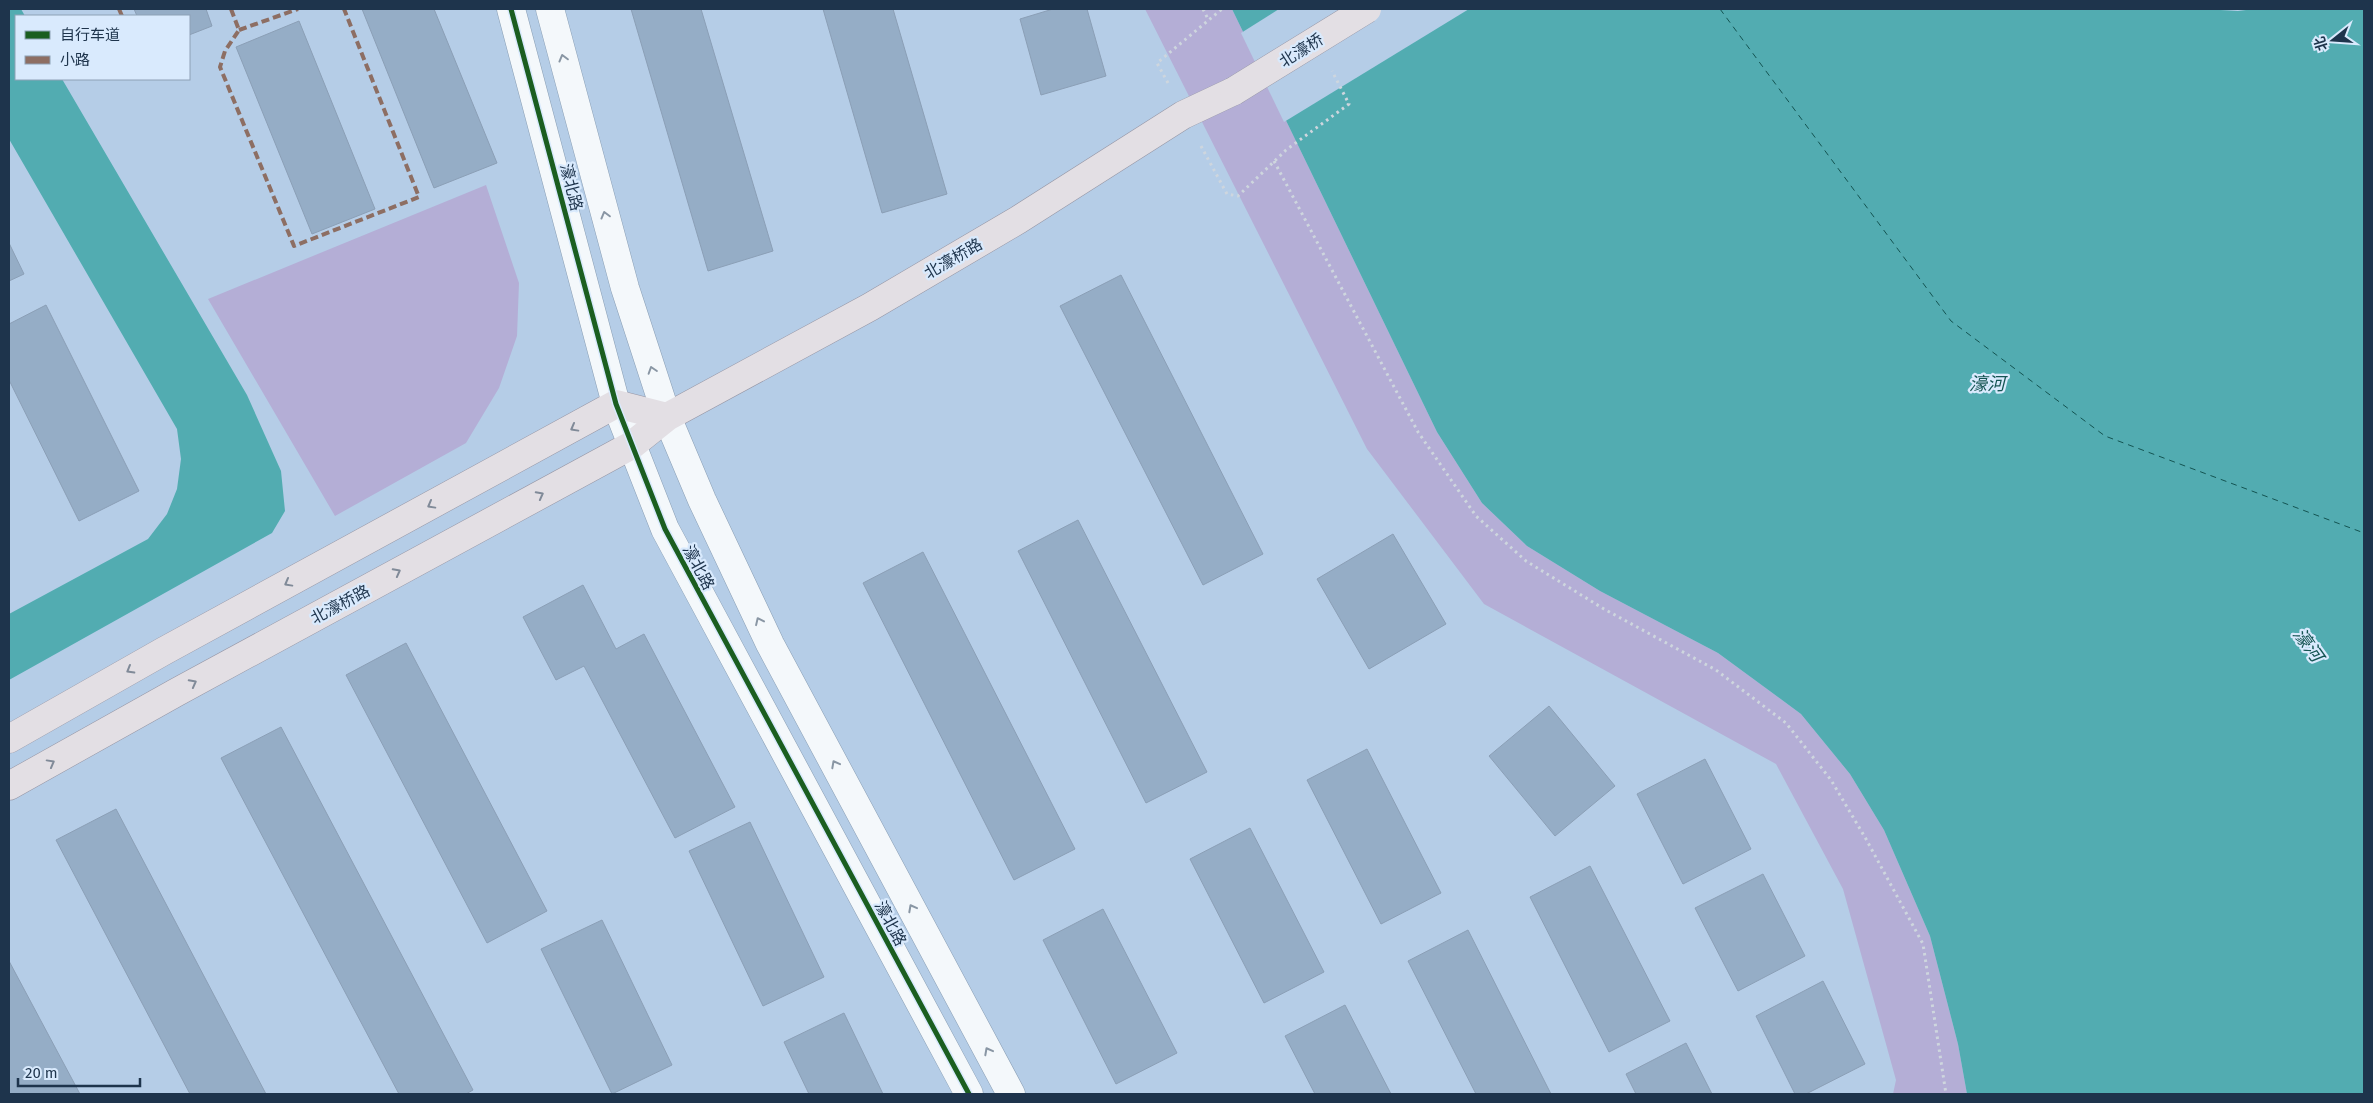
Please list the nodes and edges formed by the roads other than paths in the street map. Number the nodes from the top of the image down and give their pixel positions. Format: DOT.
graph roads {
  1 [pos="511,9"];
  2 [pos="550,9"];
  3 [pos="1367,9"];
  4 [pos="1234,91"];
  5 [pos="616,404"];
  6 [pos="668,417"];
  7 [pos="632,445"];
  8 [pos="9,740"];
  9 [pos="9,786"];
  10 [pos="969,1094"];
  11 [pos="1011,1094"];
  1 -- 5 [label="street, 濠北路"];
  6 -- 2 [label="street, 濠北路, one-way"];
  3 -- 4 [label="main road, 北濠桥, bridge"];
  4 -- 6 [label="main road, 北濠桥路"];
  5 -- 6 [label="main road"];
  5 -- 7 [label="street, 濠北路"];
  5 -- 8 [label="main road, one-way"];
  6 -- 7 [label="main road, 北濠桥路"];
  11 -- 6 [label="street, 濠北路, one-way"];
  9 -- 7 [label="main road, 北濠桥路, one-way"];
  7 -- 10 [label="street, 濠北路"];
}
